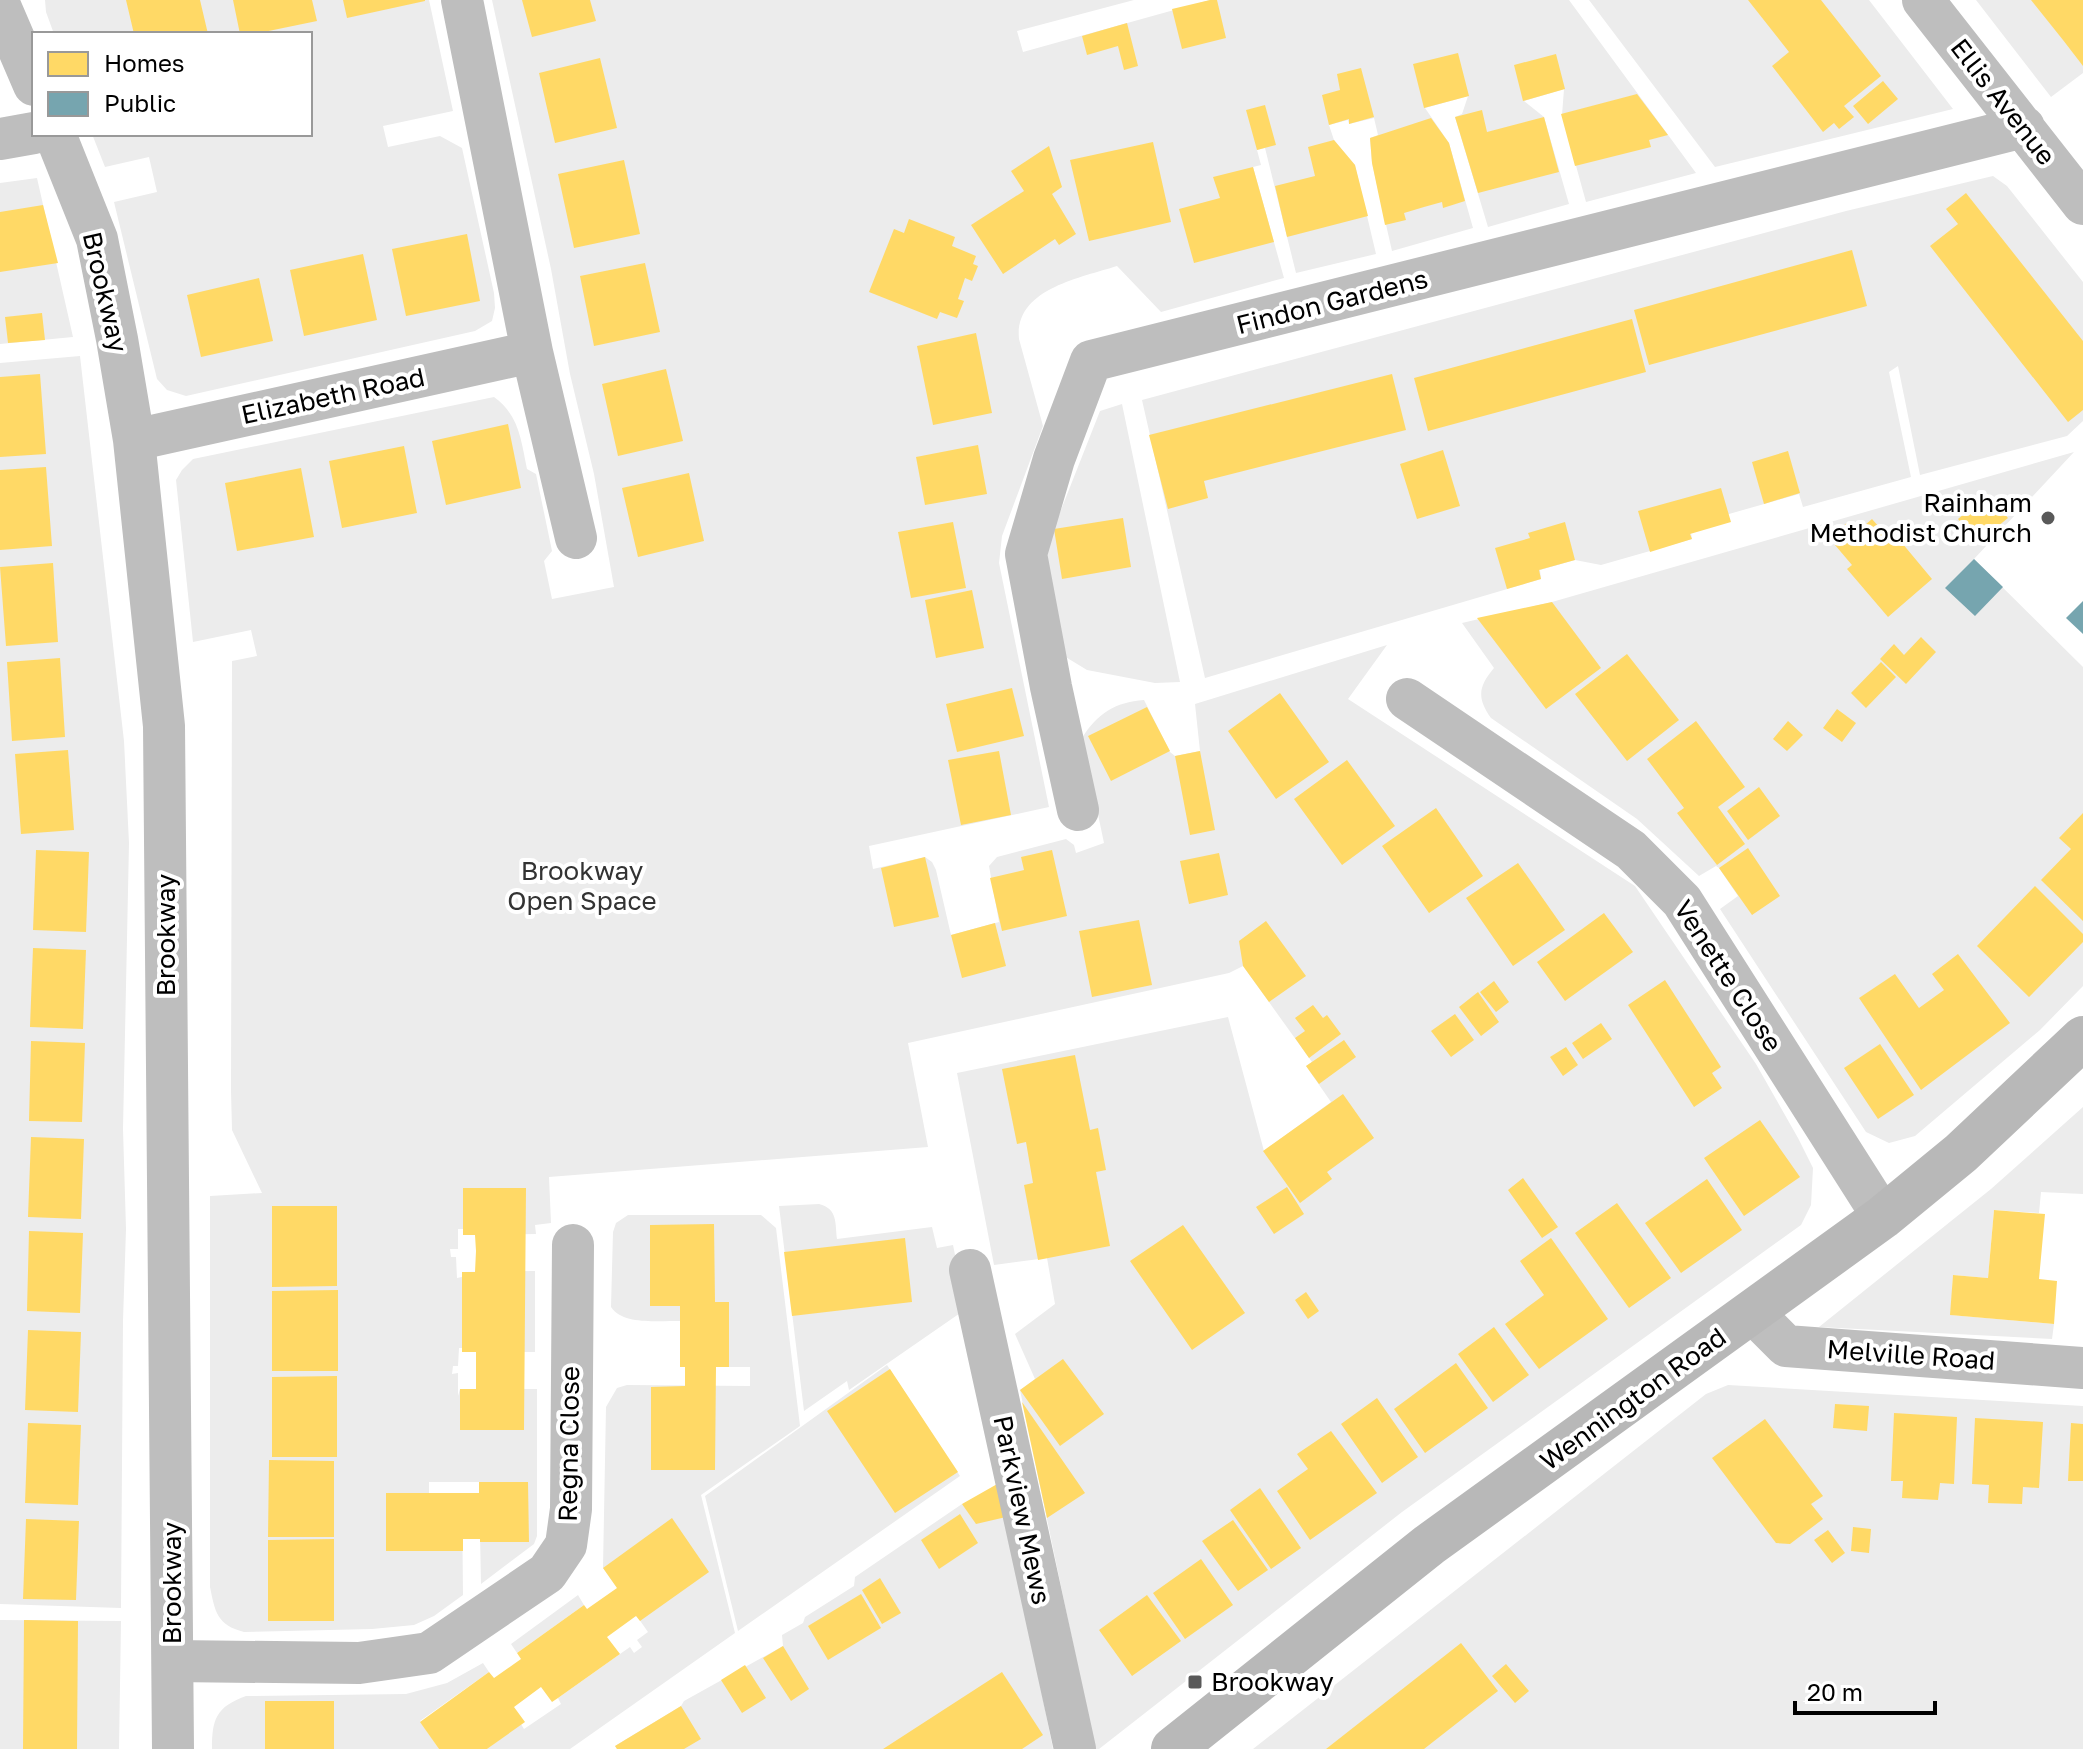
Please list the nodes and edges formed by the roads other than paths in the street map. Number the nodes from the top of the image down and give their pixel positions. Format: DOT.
graph roads {
  1 [pos="462,0"];
  2 [pos="1923,0"];
  3 [pos="0,6"];
  4 [pos="32,80"];
  5 [pos="2024,127"];
  6 [pos="32,133"];
  7 [pos="56,136"];
  8 [pos="0,139"];
  9 [pos="2083,204"];
  10 [pos="532,352"];
  11 [pos="134,440"];
  12 [pos="576,538"];
  13 [pos="1407,699"];
  14 [pos="1078,810"];
  15 [pos="2083,1038"];
  16 [pos="1883,1217"];
  17 [pos="573,1245"];
  18 [pos="970,1270"];
  19 [pos="1753,1313"];
  20 [pos="2083,1368"];
  21 [pos="173,1661"];
  22 [pos="173,1749"];
  23 [pos="1075,1749"];
  24 [pos="1173,1749"];
  1 -- 10 [label="street"];
  2 -- 5 [label="street, Ellis Avenue"];
  3 -- 4 [label="street"];
  5 -- 9 [label="street, Ellis Avenue"];
  5 -- 14 [label="street, Findon Gardens"];
  6 -- 8 [label="street"];
  7 -- 11 [label="street, Brookway"];
  10 -- 11 [label="street, Elizabeth Road"];
  10 -- 12 [label="street"];
  11 -- 21 [label="street, Brookway"];
  13 -- 16 [label="street, Venette Close"];
  15 -- 16 [label="main road, Wennington Road"];
  16 -- 19 [label="main road, Wennington Road"];
  17 -- 21 [label="street, Regna Close"];
  18 -- 23 [label="street, Parkview Mews"];
  19 -- 20 [label="street, Melville Road"];
  19 -- 24 [label="main road, Wennington Road"];
  21 -- 22 [label="street, Brookway"];
}
